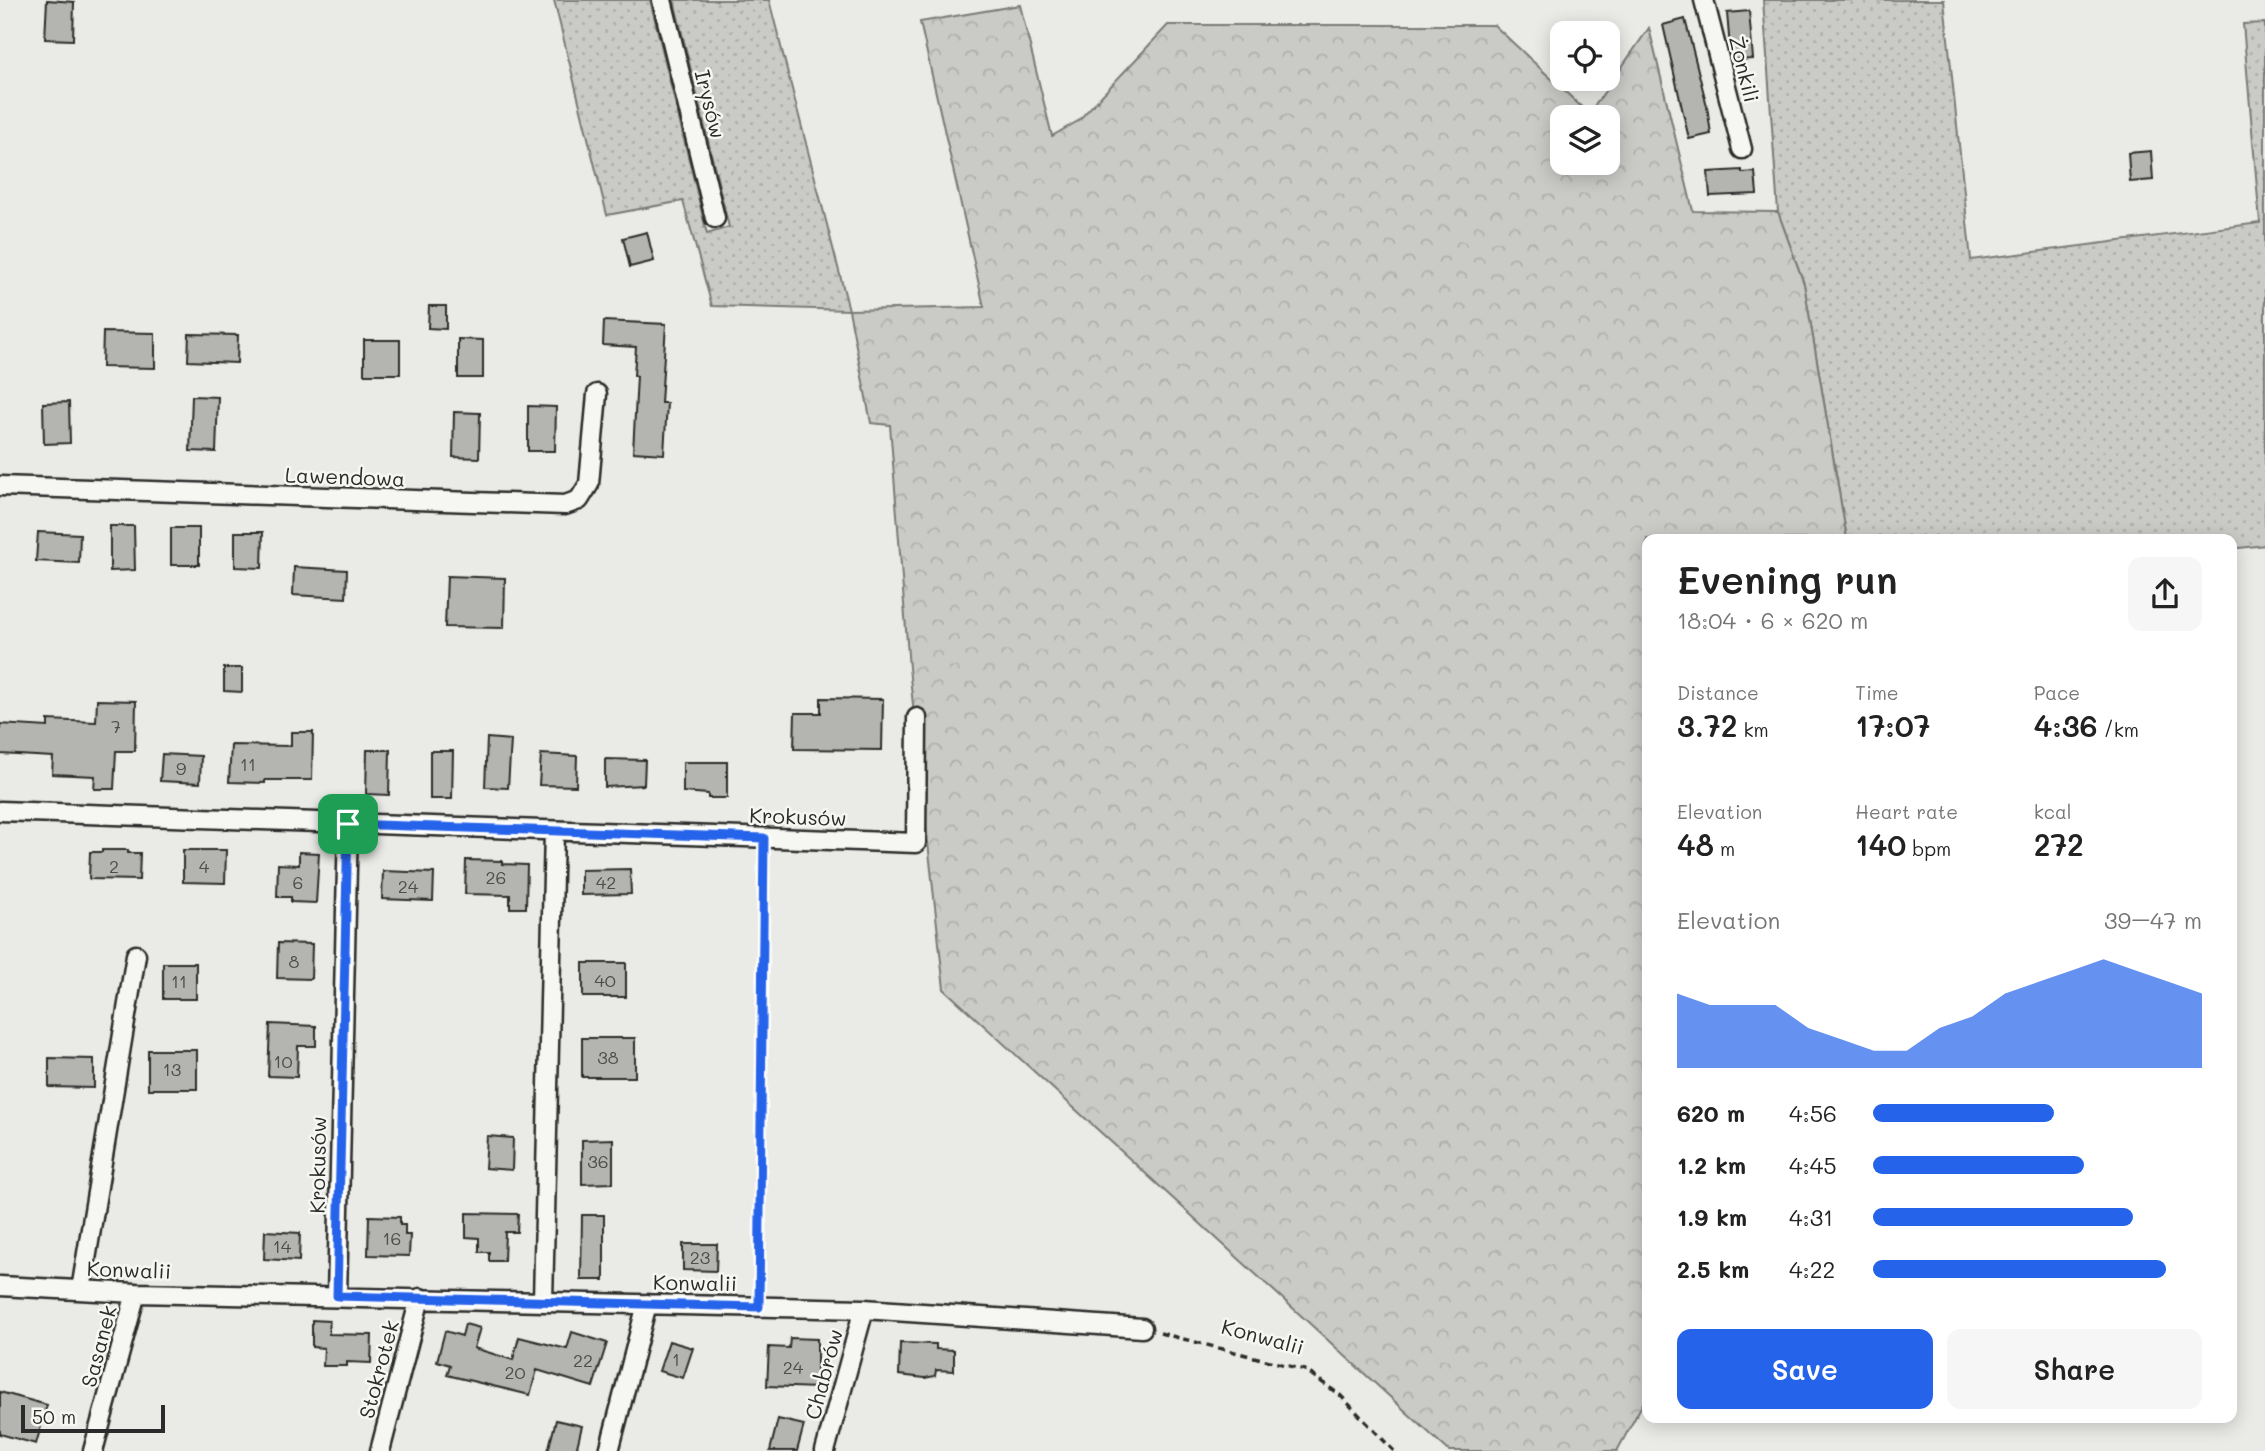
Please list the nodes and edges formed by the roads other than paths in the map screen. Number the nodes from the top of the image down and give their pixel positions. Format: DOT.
graph roads {
  1 [pos="662,0"];
  2 [pos="1704,0"];
  3 [pos="1742,149"];
  4 [pos="715,218"];
  5 [pos="597,394"];
  6 [pos="0,486"];
  7 [pos="917,718"];
  8 [pos="0,811"];
  9 [pos="348,824"];
  10 [pos="554,831"];
  11 [pos="136,955"];
  12 [pos="0,1286"];
  13 [pos="81,1290"];
  14 [pos="136,1293"];
  15 [pos="337,1296"];
  16 [pos="420,1298"];
  17 [pos="543,1301"];
  18 [pos="647,1304"];
  19 [pos="864,1309"];
  20 [pos="1142,1328"];
  21 [pos="93,1451"];
  22 [pos="380,1451"];
  23 [pos="609,1451"];
  24 [pos="825,1451"];
  1 -- 4 [label="street, Irysów"];
  2 -- 3 [label="street, Żonkili"];
  5 -- 6 [label="street, Lawendowa"];
  7 -- 10 [label="street, Krokusów"];
  8 -- 9 [label="street, Krokusów"];
  9 -- 10 [label="street, Krokusów"];
  9 -- 15 [label="street, Krokusów"];
  10 -- 17 [label="street"];
  11 -- 13 [label="street"];
  12 -- 13 [label="street, Konwalii"];
  13 -- 14 [label="street, Konwalii"];
  14 -- 15 [label="street, Konwalii"];
  14 -- 21 [label="street, Sasanek"];
  15 -- 16 [label="street, Konwalii"];
  16 -- 17 [label="street, Konwalii"];
  16 -- 22 [label="street, Stokrotek"];
  17 -- 18 [label="street, Konwalii"];
  18 -- 19 [label="street, Konwalii"];
  18 -- 23 [label="street"];
  19 -- 20 [label="street, Konwalii"];
  19 -- 24 [label="street, Chabrów"];
}
